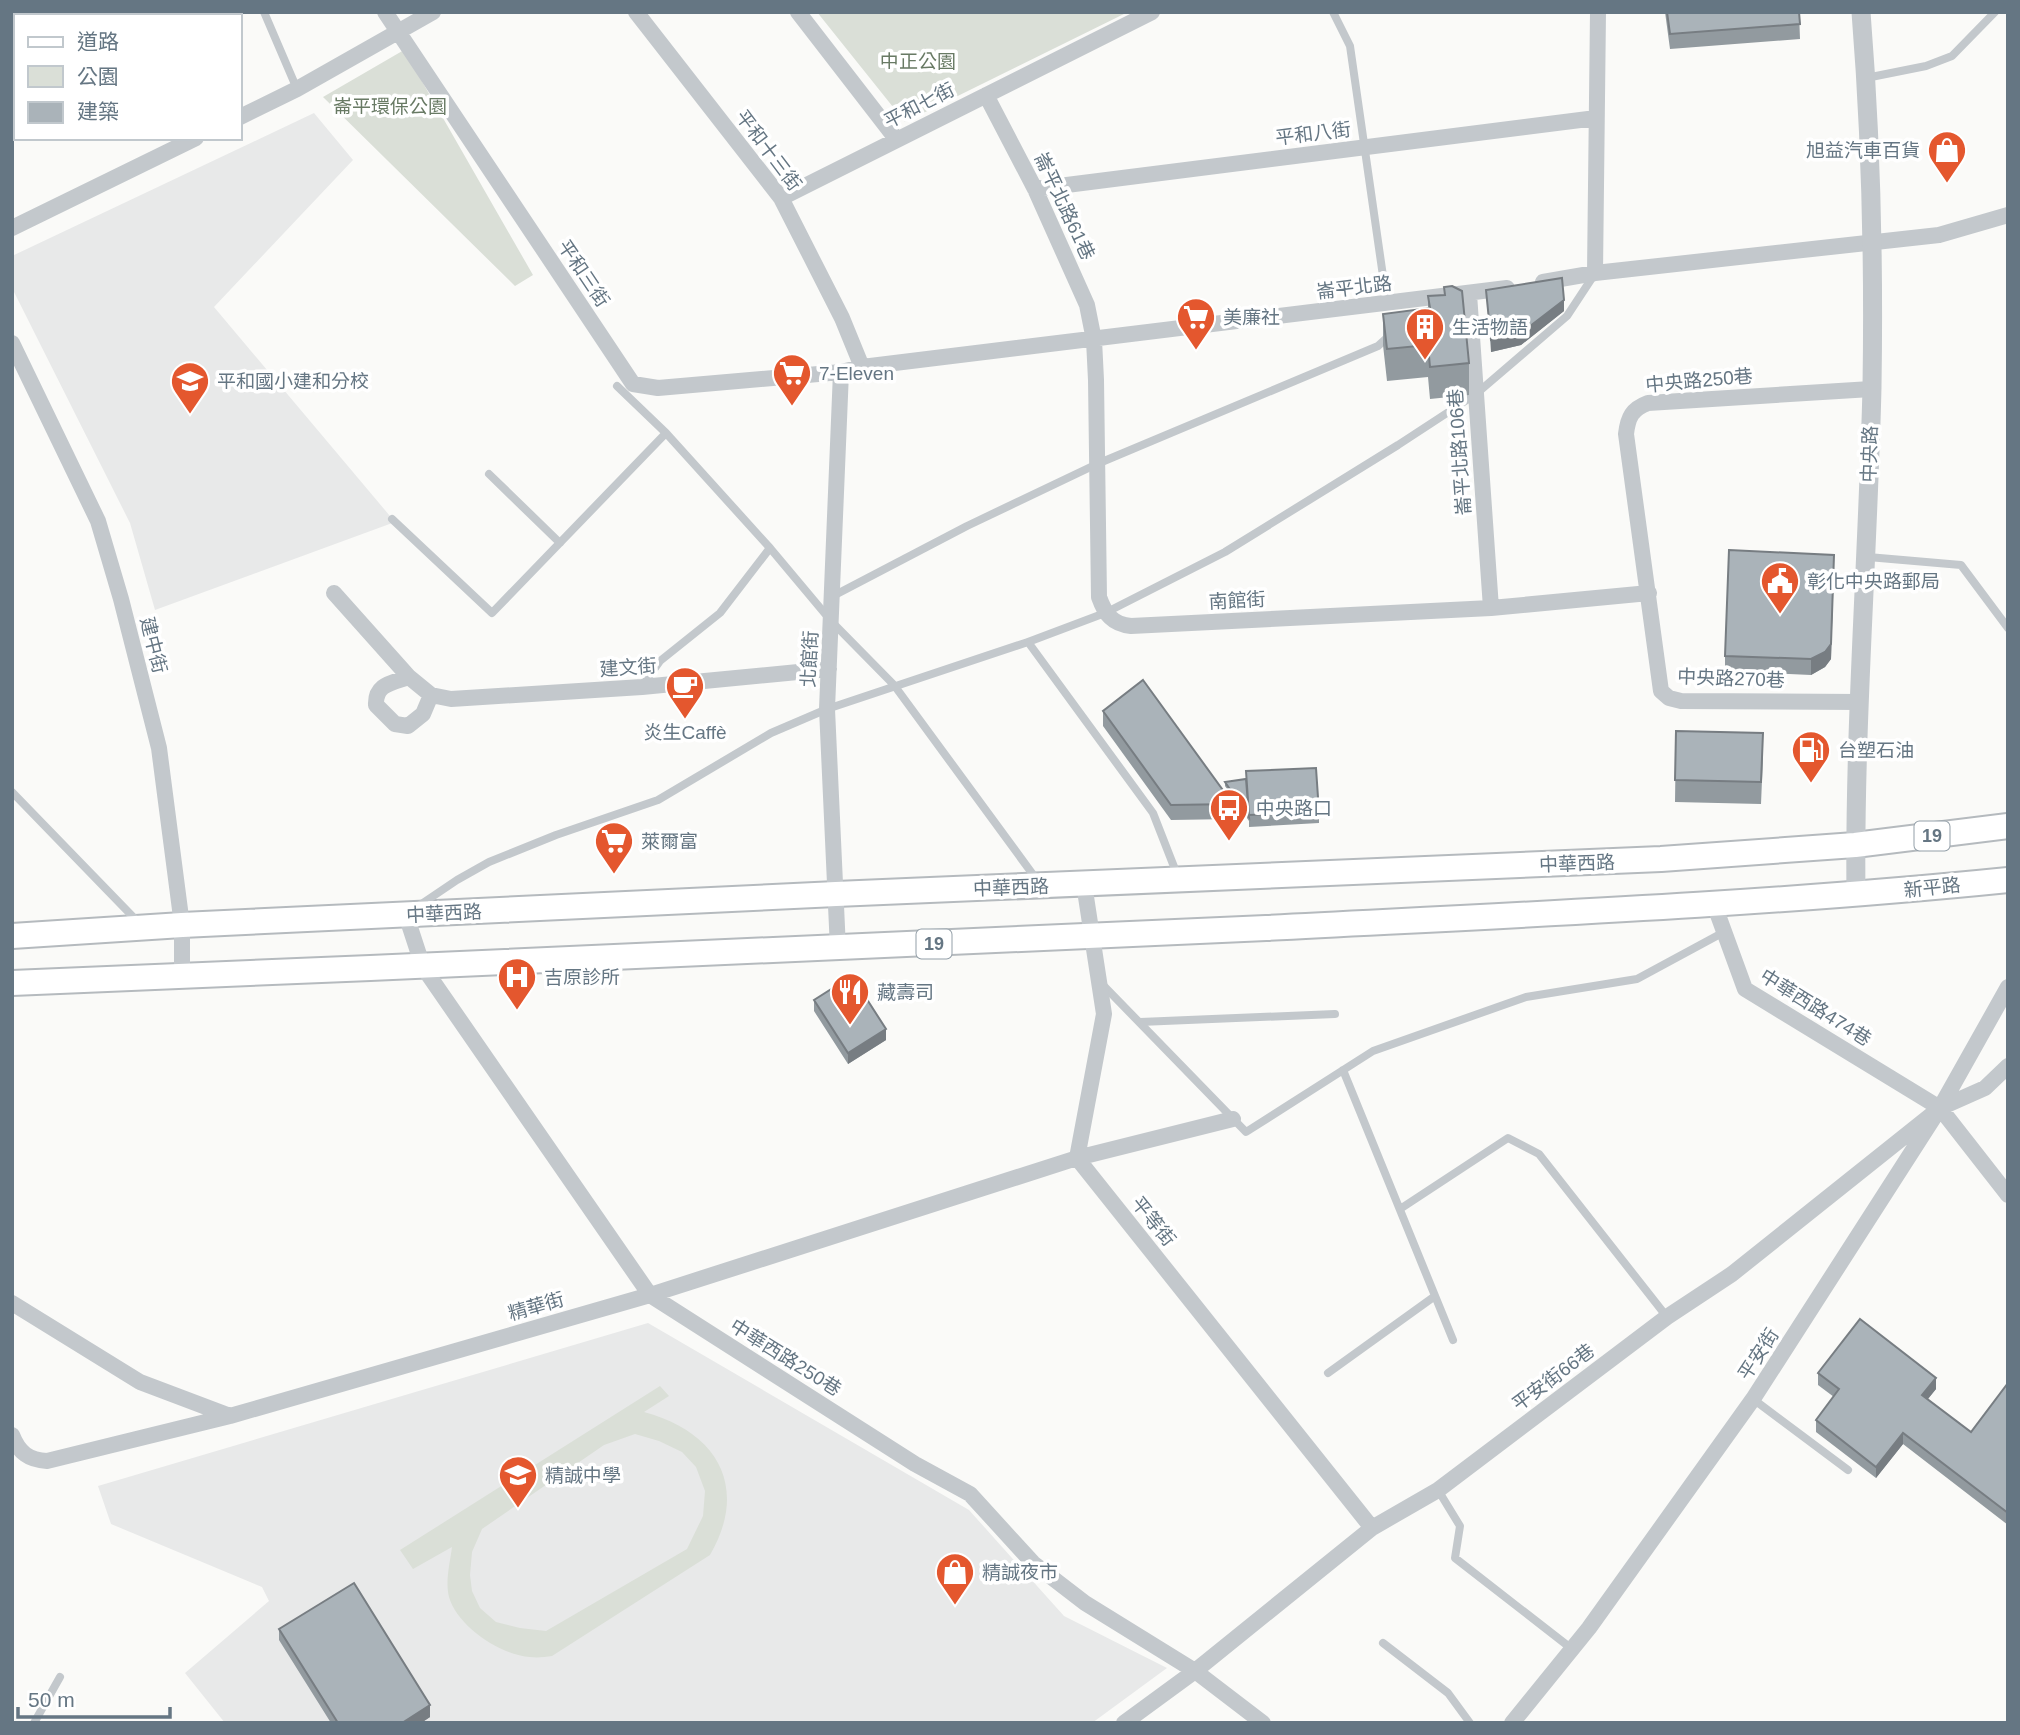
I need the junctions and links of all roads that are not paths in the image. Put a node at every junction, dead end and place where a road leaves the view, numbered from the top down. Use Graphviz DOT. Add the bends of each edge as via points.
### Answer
graph roads {
  1 [pos="264,12"];
  2 [pos="385,12"];
  3 [pos="433,12"];
  4 [pos="636,12"];
  5 [pos="798,12"];
  6 [pos="1152,12"];
  7 [pos="1333,12"];
  8 [pos="1598,12"];
  9 [pos="1861,12"];
  10 [pos="1995,12"];
  11 [pos="399,33"];
  12 [pos="1866,78"];
  13 [pos="297,89"];
  14 [pos="986,95"];
  15 [pos="242,116"];
  16 [pos="1596,118"];
  17 [pos="897,140"];
  18 [pos="170,144"];
  19 [pos="1365,148"];
  20 [pos="1035,189"];
  21 [pos="781,198"];
  22 [pos="2008,215"];
  23 [pos="12,228"];
  24 [pos="1872,241"];
  25 [pos="1595,273"];
  26 [pos="1469,294"];
  27 [pos="1387,304"];
  28 [pos="1395,330"];
  29 [pos="1094,340"];
  30 [pos="12,343"];
  31 [pos="862,367"];
  32 [pos="841,372"];
  33 [pos="1871,389"];
  34 [pos="627,390"];
  35 [pos="1476,394"];
  36 [pos="666,433"];
  37 [pos="1097,464"];
  38 [pos="489,474"];
  39 [pos="393,519"];
  40 [pos="560,543"];
  41 [pos="770,548"];
  42 [pos="1865,557"];
  43 [pos="334,593"];
  44 [pos="1649,593"];
  45 [pos="833,596"];
  46 [pos="1491,608"];
  47 [pos="1105,613"];
  48 [pos="832,622"];
  49 [pos="2008,628"];
  50 [pos="1028,642"];
  51 [pos="829,669"];
  52 [pos="409,677"];
  53 [pos="894,685"];
  54 [pos="642,687"];
  55 [pos="430,695"];
  56 [pos="1858,702"];
  57 [pos="827,709"];
  58 [pos="12,792"];
  59 [pos="2008,826"];
  60 [pos="1855,845"];
  61 [pos="1179,880"];
  62 [pos="2008,880"];
  63 [pos="1084,884"];
  64 [pos="1041,886"];
  65 [pos="836,894"];
  66 [pos="1856,895"];
  67 [pos="1714,904"];
  68 [pos="406,915"];
  69 [pos="182,925"];
  70 [pos="144,927"];
  71 [pos="1724,932"];
  72 [pos="12,936"];
  73 [pos="1092,937"];
  74 [pos="838,949"];
  75 [pos="423,967"];
  76 [pos="182,976"];
  77 [pos="1098,980"];
  78 [pos="12,983"];
  79 [pos="2008,987"];
  80 [pos="2001,1011"];
  81 [pos="1335,1014"];
  82 [pos="1140,1022"];
  83 [pos="2008,1066"];
  84 [pos="1343,1070"];
  85 [pos="1940,1108"];
  86 [pos="1233,1119"];
  87 [pos="1077,1158"];
  88 [pos="2008,1195"];
  89 [pos="1400,1209"];
  90 [pos="650,1296"];
  91 [pos="1435,1296"];
  92 [pos="12,1303"];
  93 [pos="1667,1317"];
  94 [pos="1453,1340"];
  95 [pos="1328,1373"];
  96 [pos="1753,1399"];
  97 [pos="230,1416"];
  98 [pos="12,1435"];
  99 [pos="1848,1471"];
  100 [pos="1438,1490"];
  101 [pos="1372,1528"];
  102 [pos="1383,1643"];
  103 [pos="1572,1649"];
  104 [pos="1195,1671"];
  105 [pos="60,1677"];
  106 [pos="1254,1720"];
  107 [pos="34,1723"];
  108 [pos="1125,1723"];
  109 [pos="1470,1723"];
  110 [pos="1512,1723"];
  1 -- 13 [label="lane"];
  2 -- 11 [label="street, 平和三街"];
  3 -- 11 [label="street"];
  4 -- 21 [label="street, 平和十三街"];
  5 -- 17 [label="street"];
  6 -- 14 [label="street, 平和七街"];
  7 -- 19 [label="lane" via="1350,46"];
  8 -- 16 [label="street"];
  9 -- 12 [label="street, 中央路"];
  10 -- 12 [label="lane" via="1952,56"];
  11 -- 13 [label="street"];
  11 -- 34 [label="street, 平和三街"];
  12 -- 24 [label="street, 中央路"];
  13 -- 15 [label="street"];
  14 -- 17 [label="street, 平和七街"];
  14 -- 20 [label="street, 崙平北路61巷"];
  16 -- 19 [label="street, 平和八街"];
  16 -- 25 [label="street"];
  17 -- 21 [label="street, 平和七街"];
  18 -- 23 [label="street"];
  19 -- 20 [label="street, 平和八街"];
  19 -- 27 [label="lane"];
  20 -- 29 [label="street, 崙平北路61巷" via="1087,305"];
  21 -- 31 [label="street, 平和十三街"];
  22 -- 24 [label="street, 崙平北路" via="1939,235"];
  24 -- 25 [label="street, 崙平北路"];
  24 -- 33 [label="street, 中央路"];
  25 -- 26 [label="street, 崙平北路"];
  25 -- 35 [label="lane" via="1567,316"];
  26 -- 27 [label="street, 崙平北路"];
  26 -- 35 [label="street, 崙平北路106巷"];
  27 -- 29 [label="street, 崙平北路"];
  28 -- 37 [label="lane" via="1378,346"];
  29 -- 31 [label="street, 崙平北路"];
  29 -- 37 [label="street"];
  30 -- 69 [label="street, 建中街" via="102,534 159,748"];
  31 -- 32 [label="street, 崙平北路"];
  32 -- 34 [label="street"];
  32 -- 45 [label="street, 北館街"];
  33 -- 42 [label="street, 中央路"];
  33 -- 44 [label="street, 中央路250巷" via="1636,407 1627,420 1626,434"];
  34 -- 36 [label="lane"];
  35 -- 46 [label="street, 崙平北路106巷"];
  35 -- 47 [label="lane" via="1224,552"];
  36 -- 40 [label="lane"];
  36 -- 41 [label="lane"];
  37 -- 45 [label="lane"];
  37 -- 47 [label="street" via="1099,597"];
  38 -- 40 [label="lane"];
  39 -- 40 [label="lane" via="492,613"];
  41 -- 48 [label="lane"];
  41 -- 54 [label="lane" via="720,613 660,661"];
  42 -- 49 [label="lane" via="1961,565"];
  42 -- 56 [label="street, 中央路"];
  43 -- 52 [label="street"];
  44 -- 46 [label="street, 南館街"];
  44 -- 56 [label="street, 中央路270巷" via="1658,680 1669,698"];
  45 -- 48 [label="street, 北館街"];
  46 -- 47 [label="street, 南館街" via="1131,626 1119,624"];
  47 -- 50 [label="lane"];
  48 -- 51 [label="street, 北館街"];
  48 -- 53 [label="lane"];
  50 -- 53 [label="lane"];
  50 -- 61 [label="lane" via="1153,813"];
  51 -- 54 [label="street, 建文街"];
  51 -- 57 [label="street, 北館街"];
  52 -- 55 [label="street"];
  52 -- 55 [label="street" via="381,687 375,695 376,705 395,724 408,726 423,714"];
  53 -- 57 [label="lane"];
  53 -- 64 [label="lane"];
  54 -- 55 [label="street, 建文街" via="451,699"];
  56 -- 60 [label="street, 中央路"];
  57 -- 65 [label="street, 北館街"];
  57 -- 68 [label="lane" via="771,733 659,800 489,863"];
  58 -- 70 [label="lane"];
  59 -- 60 [label="main road, 中華西路 / 19"];
  60 -- 61 [label="main road, 中華西路 / 19" via="1661,859"];
  60 -- 66 [label="street, 中央路"];
  61 -- 63 [label="main road, 中華西路 / 19"];
  62 -- 66 [label="main road, 新平路 / 19"];
  63 -- 64 [label="main road, 中華西路 / 19"];
  63 -- 73 [label="street"];
  64 -- 65 [label="main road, 中華西路 / 19"];
  65 -- 68 [label="main road, 中華西路 / 19"];
  65 -- 74 [label="street, 北館街"];
  66 -- 67 [label="main road, 19"];
  67 -- 71 [label="street, 中華西路474巷"];
  67 -- 73 [label="main road, 19"];
  68 -- 69 [label="main road, 中華西路 / 19"];
  68 -- 75 [label="street, 中華西路250巷"];
  69 -- 70 [label="main road, 中華西路 / 19"];
  69 -- 76 [label="street, 建中街"];
  70 -- 72 [label="main road, 中華西路 / 19"];
  71 -- 84 [label="lane" via="1637,979 1526,997 1373,1051"];
  71 -- 85 [label="street, 中華西路474巷" via="1745,989"];
  73 -- 74 [label="main road, 19"];
  73 -- 77 [label="street"];
  74 -- 75 [label="main road, 19"];
  75 -- 76 [label="main road, 19"];
  75 -- 90 [label="street, 中華西路250巷"];
  76 -- 78 [label="main road, 19"];
  77 -- 82 [label="lane"];
  77 -- 87 [label="street" via="1104,1014"];
  79 -- 80 [label="street, 平安街"];
  80 -- 85 [label="street, 平安街"];
  81 -- 82 [label="lane"];
  82 -- 86 [label="lane"];
  83 -- 85 [label="street, 平安街66巷" via="1985,1088"];
  84 -- 86 [label="lane" via="1246,1132"];
  84 -- 89 [label="lane"];
  85 -- 88 [label="street"];
  85 -- 93 [label="street, 平安街66巷" via="1732,1274"];
  85 -- 96 [label="street, 平安街"];
  86 -- 87 [label="street, 精華街"];
  87 -- 90 [label="street, 精華街"];
  87 -- 101 [label="street, 平等街"];
  89 -- 91 [label="lane"];
  89 -- 93 [label="lane" via="1508,1138 1539,1154"];
  90 -- 97 [label="street, 精華街"];
  90 -- 104 [label="street, 中華西路250巷" via="970,1494 1033,1563 1084,1603"];
  91 -- 94 [label="lane"];
  91 -- 95 [label="lane"];
  92 -- 97 [label="street" via="140,1382"];
  93 -- 100 [label="street, 平安街66巷"];
  96 -- 99 [label="lane"];
  96 -- 103 [label="street, 平安街"];
  97 -- 98 [label="street, 精華街" via="47,1461 23,1453"];
  100 -- 101 [label="street, 平安街66巷"];
  100 -- 103 [label="lane" via="1460,1526 1455,1558"];
  101 -- 104 [label="street, 平安街66巷"];
  102 -- 109 [label="lane" via="1448,1693"];
  103 -- 110 [label="street, 平安街"];
  104 -- 106 [label="street, 中華西路250巷"];
  104 -- 108 [label="street, 平安街66巷"];
  105 -- 107 [label="lane"];
}
